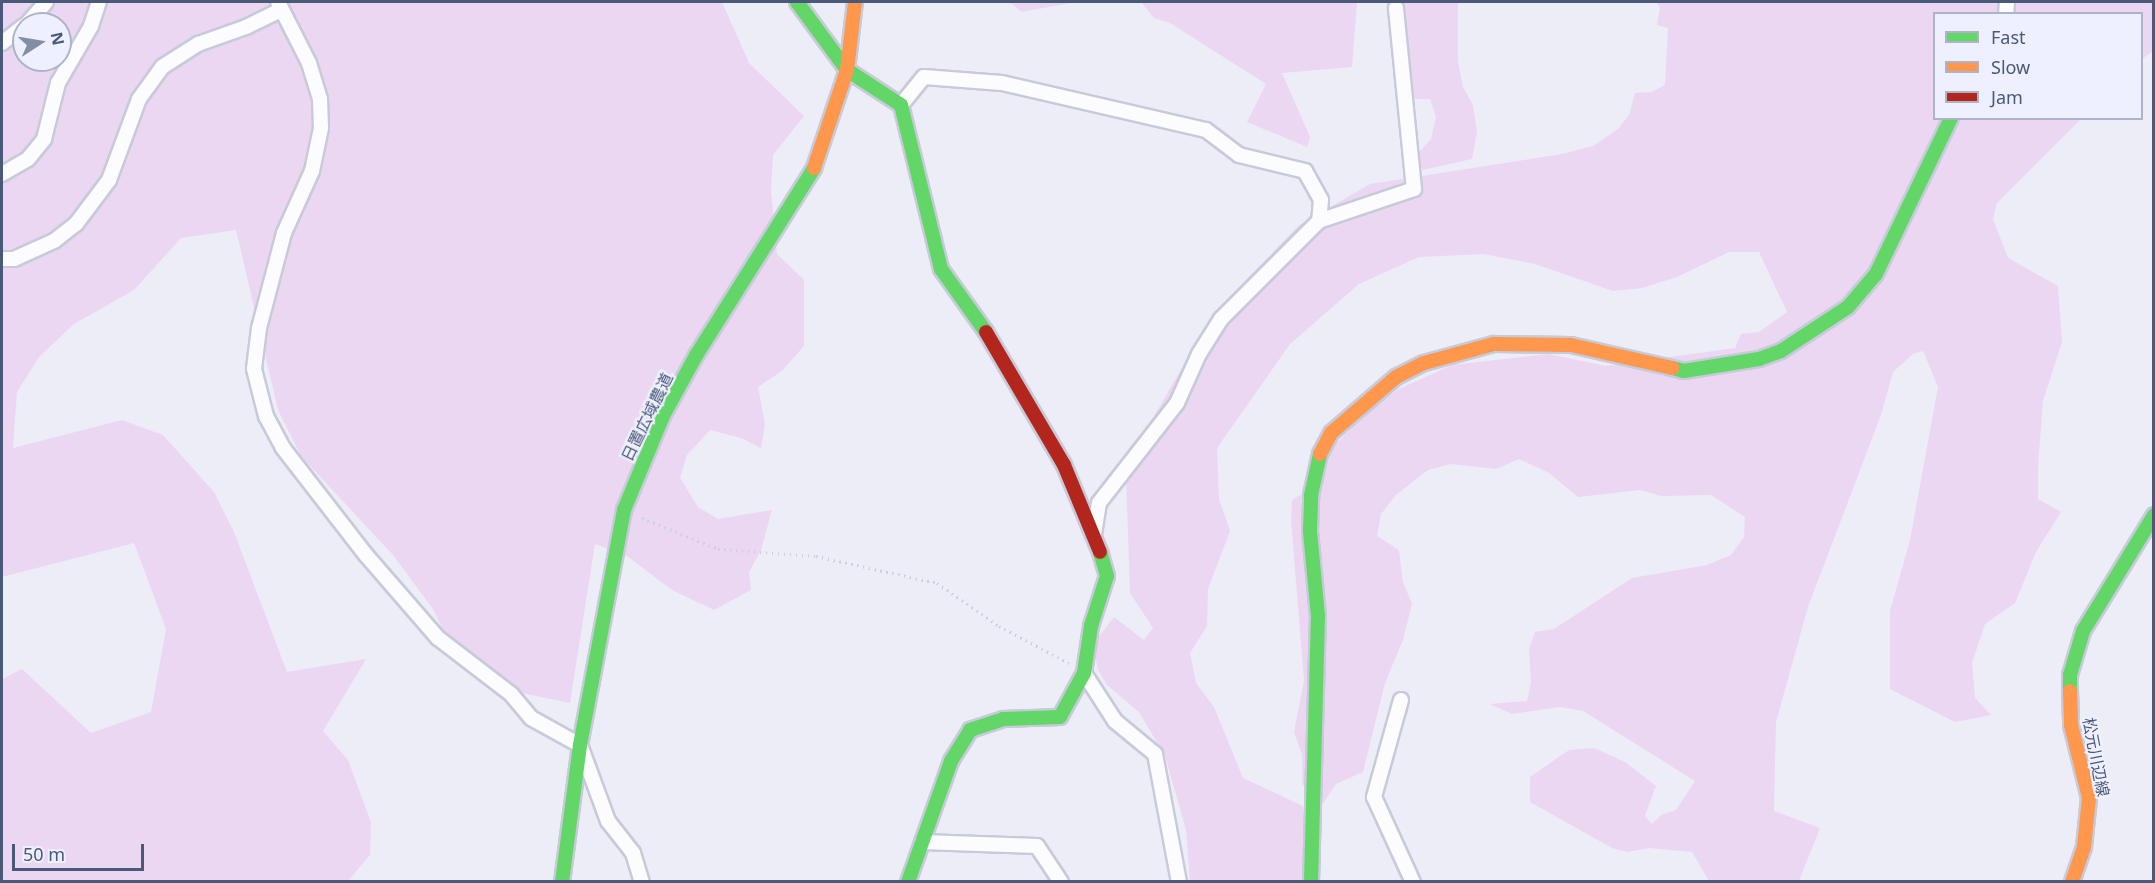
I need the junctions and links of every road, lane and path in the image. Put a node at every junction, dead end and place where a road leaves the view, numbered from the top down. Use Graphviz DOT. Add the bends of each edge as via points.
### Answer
graph roads {
  1 [pos="99,2"];
  2 [pos="797,2"];
  3 [pos="855,2"];
  4 [pos="279,5"];
  5 [pos="1396,8"];
  6 [pos="847,70"];
  7 [pos="901,105"];
  8 [pos="1950,120"];
  9 [pos="2,174"];
  10 [pos="1319,221"];
  11 [pos="2,259"];
  12 [pos="624,510"];
  13 [pos="2154,515"];
  14 [pos="1094,533"];
  15 [pos="1084,672"];
  16 [pos="1401,700"];
  17 [pos="580,745"];
  18 [pos="922,842"];
  19 [pos="562,882"];
  20 [pos="642,882"];
  21 [pos="908,882"];
  22 [pos="1061,882"];
  23 [pos="1179,882"];
  24 [pos="1311,882"];
  25 [pos="1413,882"];
  26 [pos="2072,882"];
  1 -- 9 [label="street" via="91,26 58,83 44,139 28,159"];
  2 -- 6 [label="street"];
  3 -- 6 [label="street, 日置広域農道"];
  4 -- 11 [label="street" via="246,27 198,44 162,67 139,99 109,180 76,224 54,241 14,259"];
  4 -- 17 [label="street" via="309,63 320,99 321,128 312,171 284,233 259,328 254,369 266,416 283,448 366,555 438,638 511,694 531,718"];
  5 -- 10 [label="street" via="1414,189"];
  6 -- 7 [label="street"];
  6 -- 12 [label="street, 日置広域農道" via="814,169 698,354 663,417"];
  7 -- 10 [label="street" via="924,76 1002,83 1206,130 1239,154 1305,171 1321,200"];
  7 -- 14 [label="street" via="941,269 971,307 1034,408"];
  8 -- 24 [label="street" via="1876,274 1848,306 1781,351 1759,359 1684,371 1572,345 1494,344 1452,353 1396,377 1331,433 1322,447 1311,495 1310,531 1318,616"];
  10 -- 14 [label="street" via="1221,319 1199,354 1177,403 1099,503"];
  12 -- 15 [label="path" via="718,549 816,556 937,583 999,626"];
  12 -- 17 [label="street, 日置広域農道"];
  13 -- 26 [label="street, 松元川辺線" via="2083,631 2070,675 2071,725 2089,798 2084,847"];
  14 -- 15 [label="street" via="1107,576"];
  15 -- 18 [label="street" via="1060,717 1003,718 970,730 951,761"];
  15 -- 23 [label="street" via="1115,721 1155,754"];
  16 -- 25 [label="street" via="1374,797"];
  17 -- 19 [label="street, 日置広域農道"];
  17 -- 20 [label="street" via="608,821 633,853"];
  18 -- 21 [label="street"];
  18 -- 22 [label="street" via="1037,846"];
}
